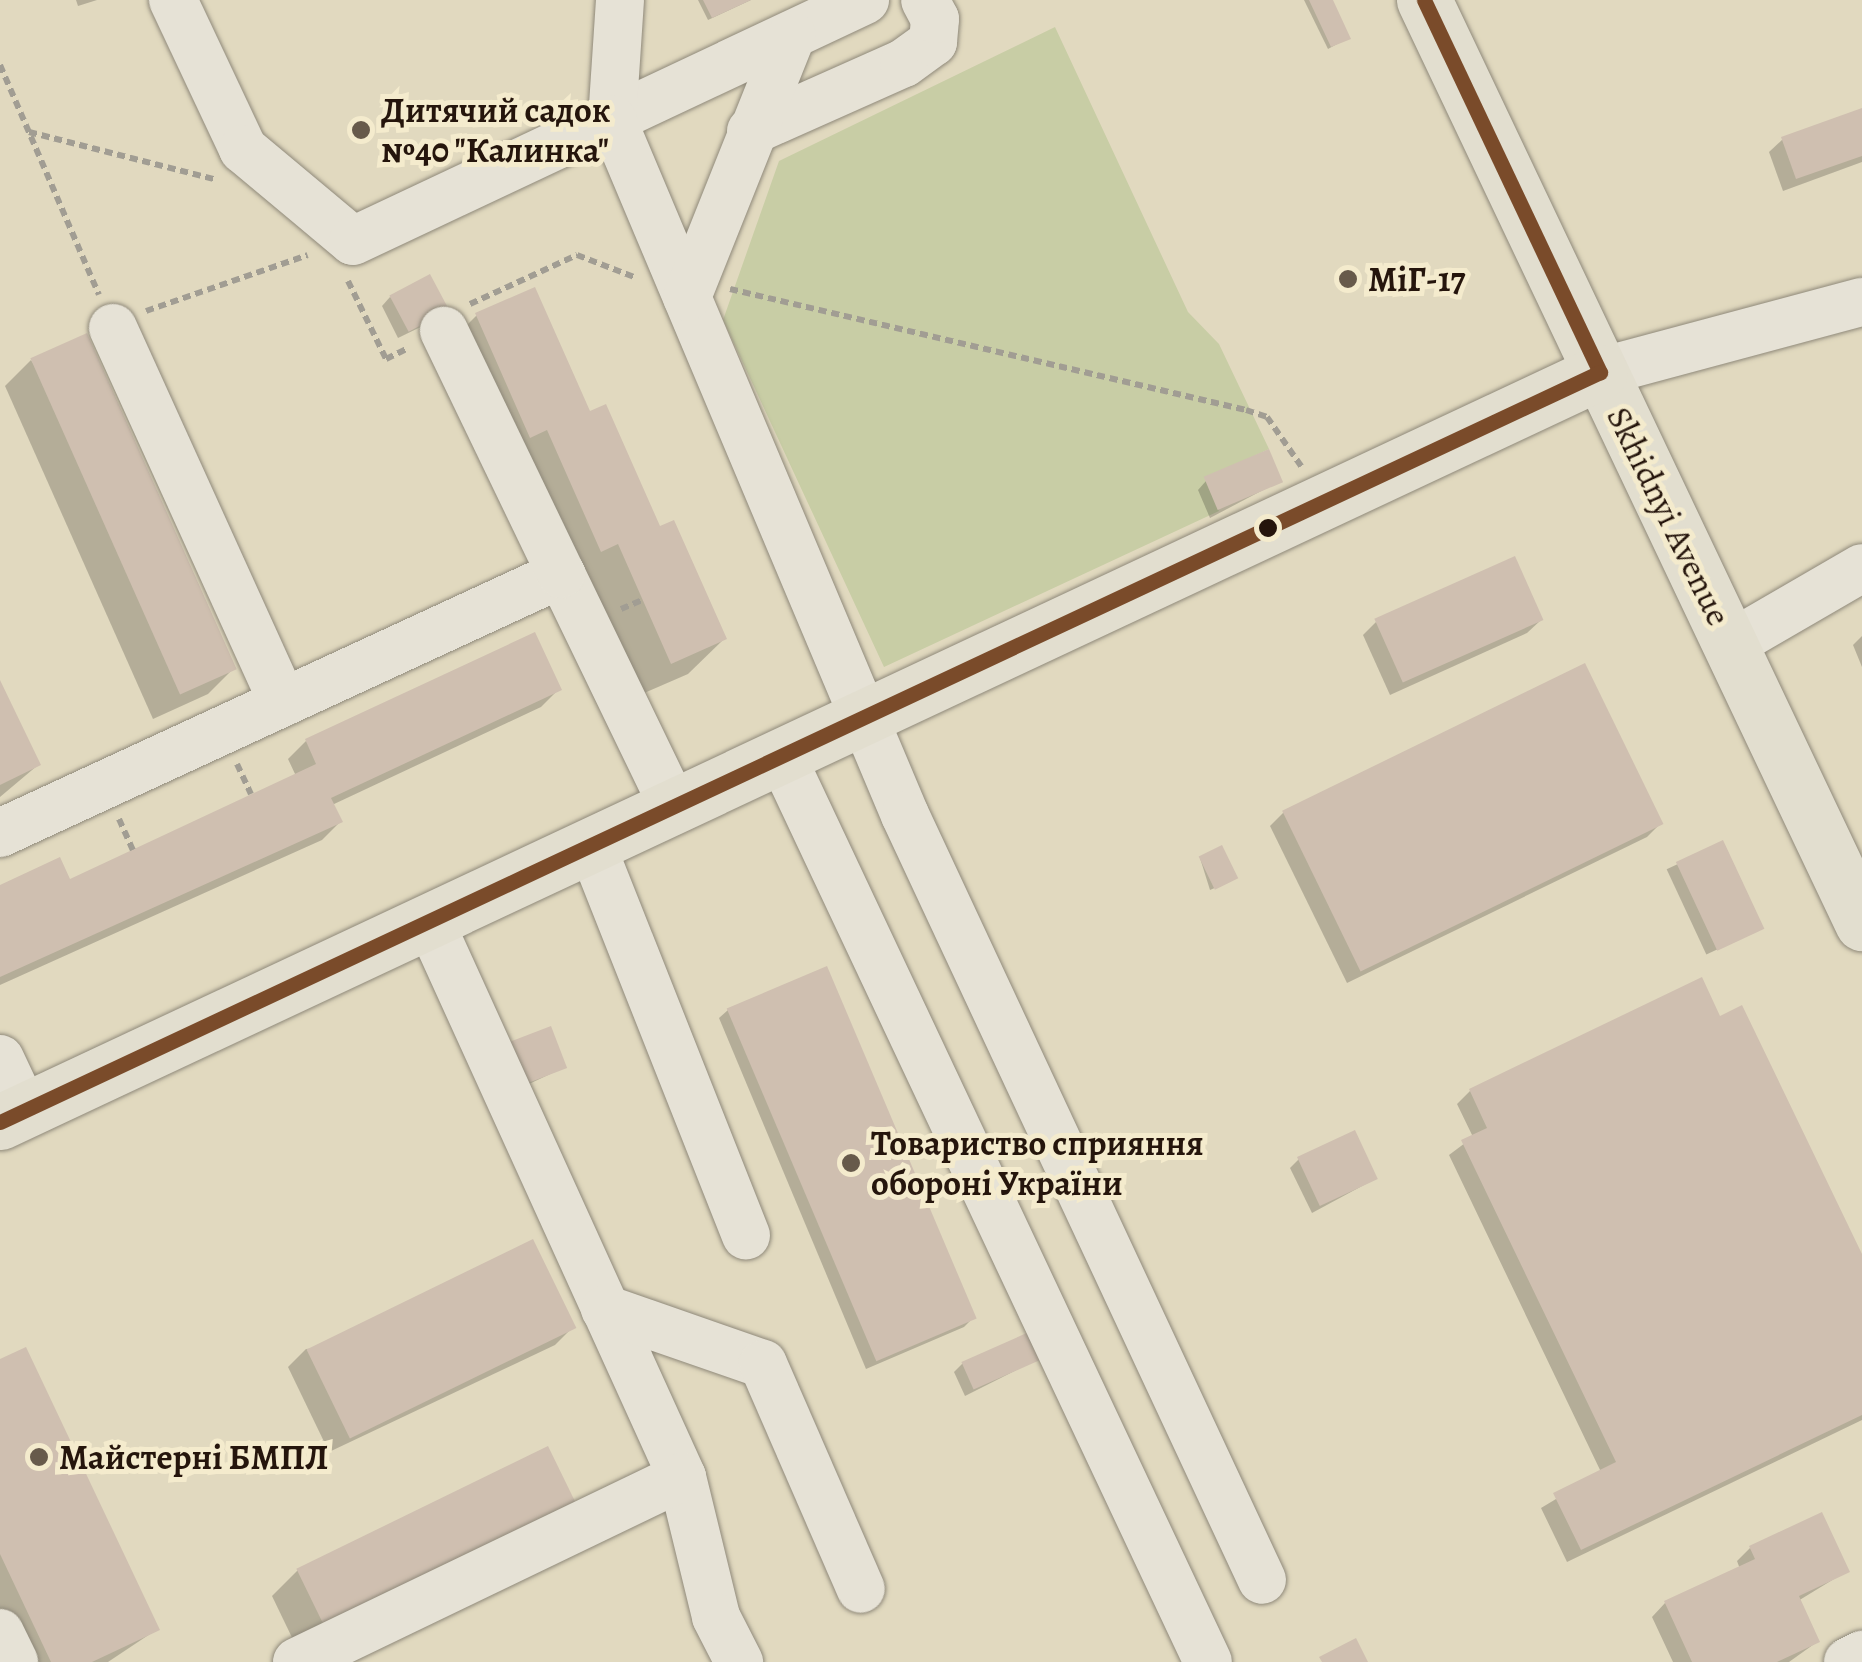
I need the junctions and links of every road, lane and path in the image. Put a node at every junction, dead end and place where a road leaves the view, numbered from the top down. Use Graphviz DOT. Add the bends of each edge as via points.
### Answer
graph roads {
  1 [pos="174,0"];
  2 [pos="620,0"];
  3 [pos="865,0"];
  4 [pos="924,0"];
  5 [pos="1424,0"];
  6 [pos="792,34"];
  7 [pos="0,65"];
  8 [pos="612,119"];
  9 [pos="751,131"];
  10 [pos="29,132"];
  11 [pos="233,184"];
  12 [pos="353,241"];
  13 [pos="687,297"];
  14 [pos="1862,302"];
  15 [pos="113,328"];
  16 [pos="444,331"];
  17 [pos="1600,372"];
  18 [pos="1284,436"];
  19 [pos="1862,568"];
  20 [pos="561,574"];
  21 [pos="1730,644"];
  22 [pos="283,702"];
  23 [pos="867,716"];
  24 [pos="782,755"];
  25 [pos="673,806"];
  26 [pos="0,832"];
  27 [pos="591,844"];
  28 [pos="429,920"];
  29 [pos="1862,923"];
  30 [pos="0,1060"];
  31 [pos="12,1116"];
  32 [pos="746,1235"];
  33 [pos="605,1308"];
  34 [pos="682,1477"];
  35 [pos="1262,1580"];
  36 [pos="861,1589"];
  37 [pos="0,1633"];
  38 [pos="1862,1655"];
  39 [pos="14,1662"];
  40 [pos="297,1662"];
  41 [pos="739,1662"];
  42 [pos="1208,1662"];
  43 [pos="1848,1662"];
  1 -- 12 [label="street" via="243,149"];
  2 -- 8 [label="street"];
  3 -- 6 [label="street"];
  4 -- 9 [label="street" via="935,19 934,42 904,63"];
  5 -- 17 [label="main road, Skhidnyi Avenue"];
  6 -- 8 [label="street"];
  6 -- 9 [label="street"];
  7 -- 10 [label="path"];
  8 -- 12 [label="street"];
  8 -- 13 [label="street"];
  9 -- 13 [label="street"];
  10 -- 11 [label="path"];
  10 -- 15 [label="path"];
  12 -- 15 [label="path" via="179,295"];
  12 -- 16 [label="path" via="346,278 386,359"];
  13 -- 16 [label="path" via="577,255 462,308"];
  13 -- 18 [label="path" via="725,288 1246,410 1267,417"];
  13 -- 23 [label="street"];
  14 -- 17 [label="street"];
  15 -- 22 [label="street"];
  16 -- 20 [label="street"];
  17 -- 21 [label="main road, Skhidnyi Avenue"];
  17 -- 23 [label="main road"];
  19 -- 21 [label="street"];
  20 -- 22 [label="street"];
  20 -- 25 [label="street"];
  21 -- 29 [label="main road, Skhidnyi Avenue"];
  22 -- 26 [label="street"];
  23 -- 24 [label="main road"];
  23 -- 35 [label="street" via="905,815"];
  24 -- 25 [label="main road"];
  24 -- 42 [label="street"];
  25 -- 27 [label="main road"];
  27 -- 28 [label="main road"];
  27 -- 32 [label="street"];
  28 -- 31 [label="main road"];
  28 -- 33 [label="street"];
  30 -- 31 [label="street"];
  33 -- 34 [label="street"];
  33 -- 36 [label="street" via="763,1364"];
  34 -- 40 [label="street"];
  34 -- 41 [label="street" via="716,1617"];
  37 -- 39 [label="street"];
  38 -- 43 [label="street"];
}
